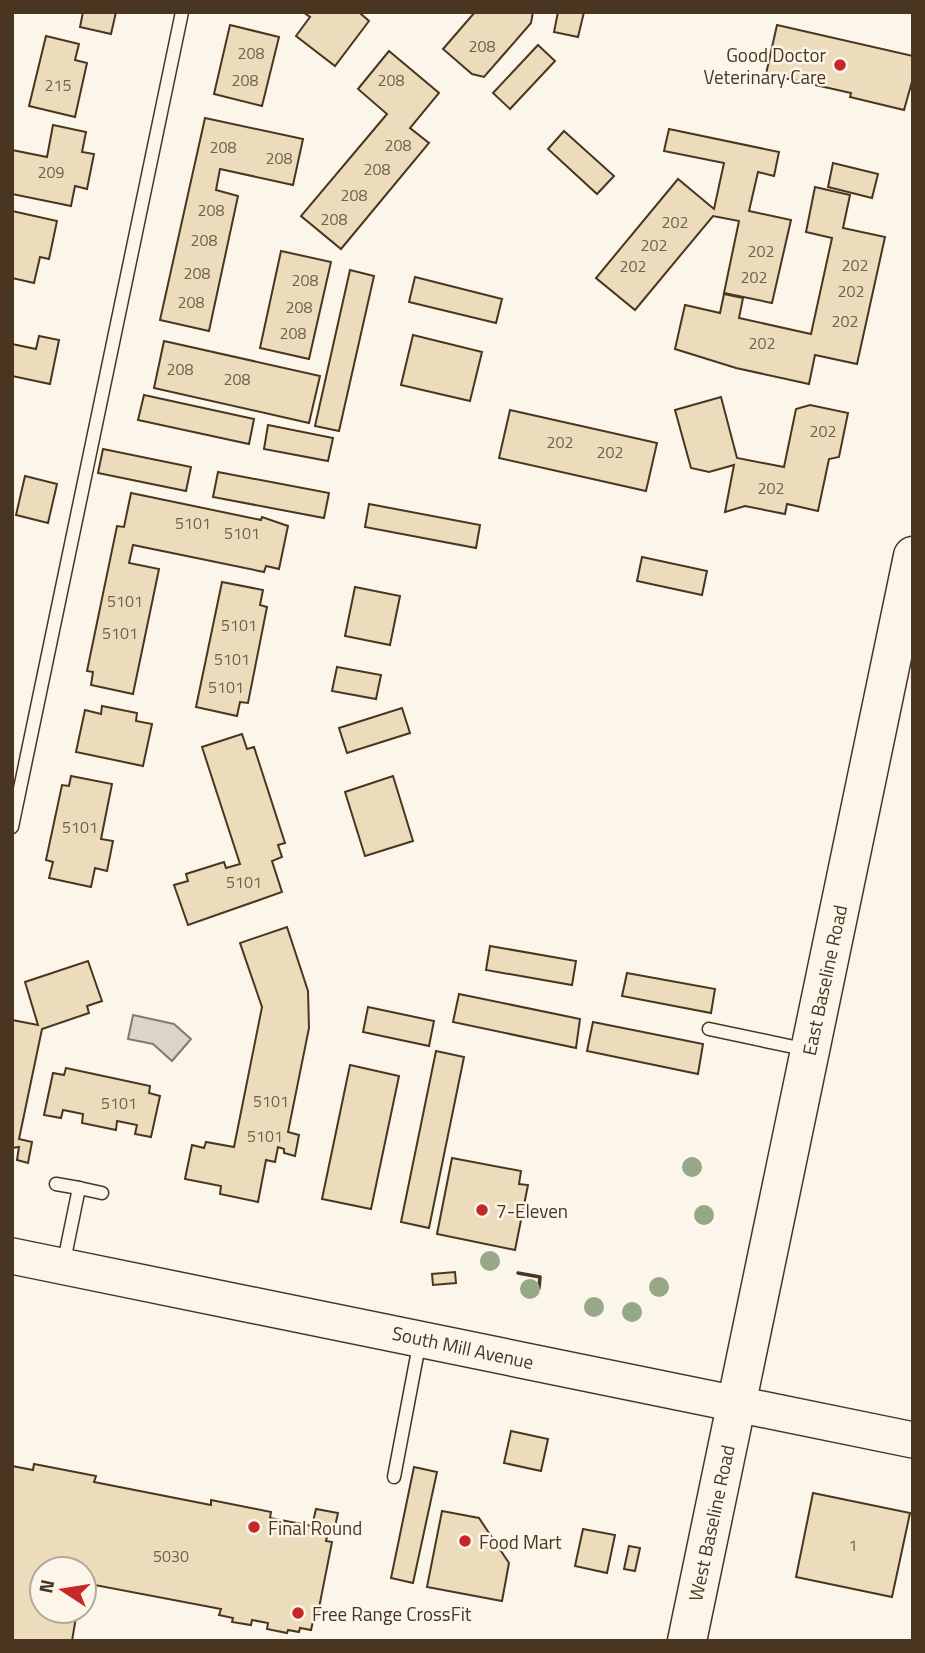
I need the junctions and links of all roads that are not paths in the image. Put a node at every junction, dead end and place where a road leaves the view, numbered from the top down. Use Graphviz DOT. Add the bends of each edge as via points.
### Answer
graph roads {
  1 [pos="182,12"];
  2 [pos="913,556"];
  3 [pos="12,827"];
  4 [pos="709,1029"];
  5 [pos="810,1050"];
  6 [pos="56,1184"];
  7 [pos="79,1188"];
  8 [pos="102,1193"];
  9 [pos="12,1256"];
  10 [pos="63,1266"];
  11 [pos="421,1339"];
  12 [pos="736,1404"];
  13 [pos="913,1440"];
  14 [pos="394,1478"];
  15 [pos="687,1641"];
  1 -- 3 [label="lane"];
  2 -- 5 [label="main road, East Baseline Road"];
  4 -- 5 [label="lane"];
  5 -- 12 [label="main road, East Baseline Road"];
  6 -- 7 [label="lane"];
  7 -- 8 [label="lane"];
  7 -- 10 [label="lane"];
  9 -- 10 [label="main road, South Mill Avenue"];
  10 -- 11 [label="main road, South Mill Avenue"];
  11 -- 12 [label="main road, South Mill Avenue"];
  11 -- 14 [label="lane"];
  12 -- 13 [label="main road, South Mill Avenue"];
  12 -- 15 [label="main road, West Baseline Road"];
}
